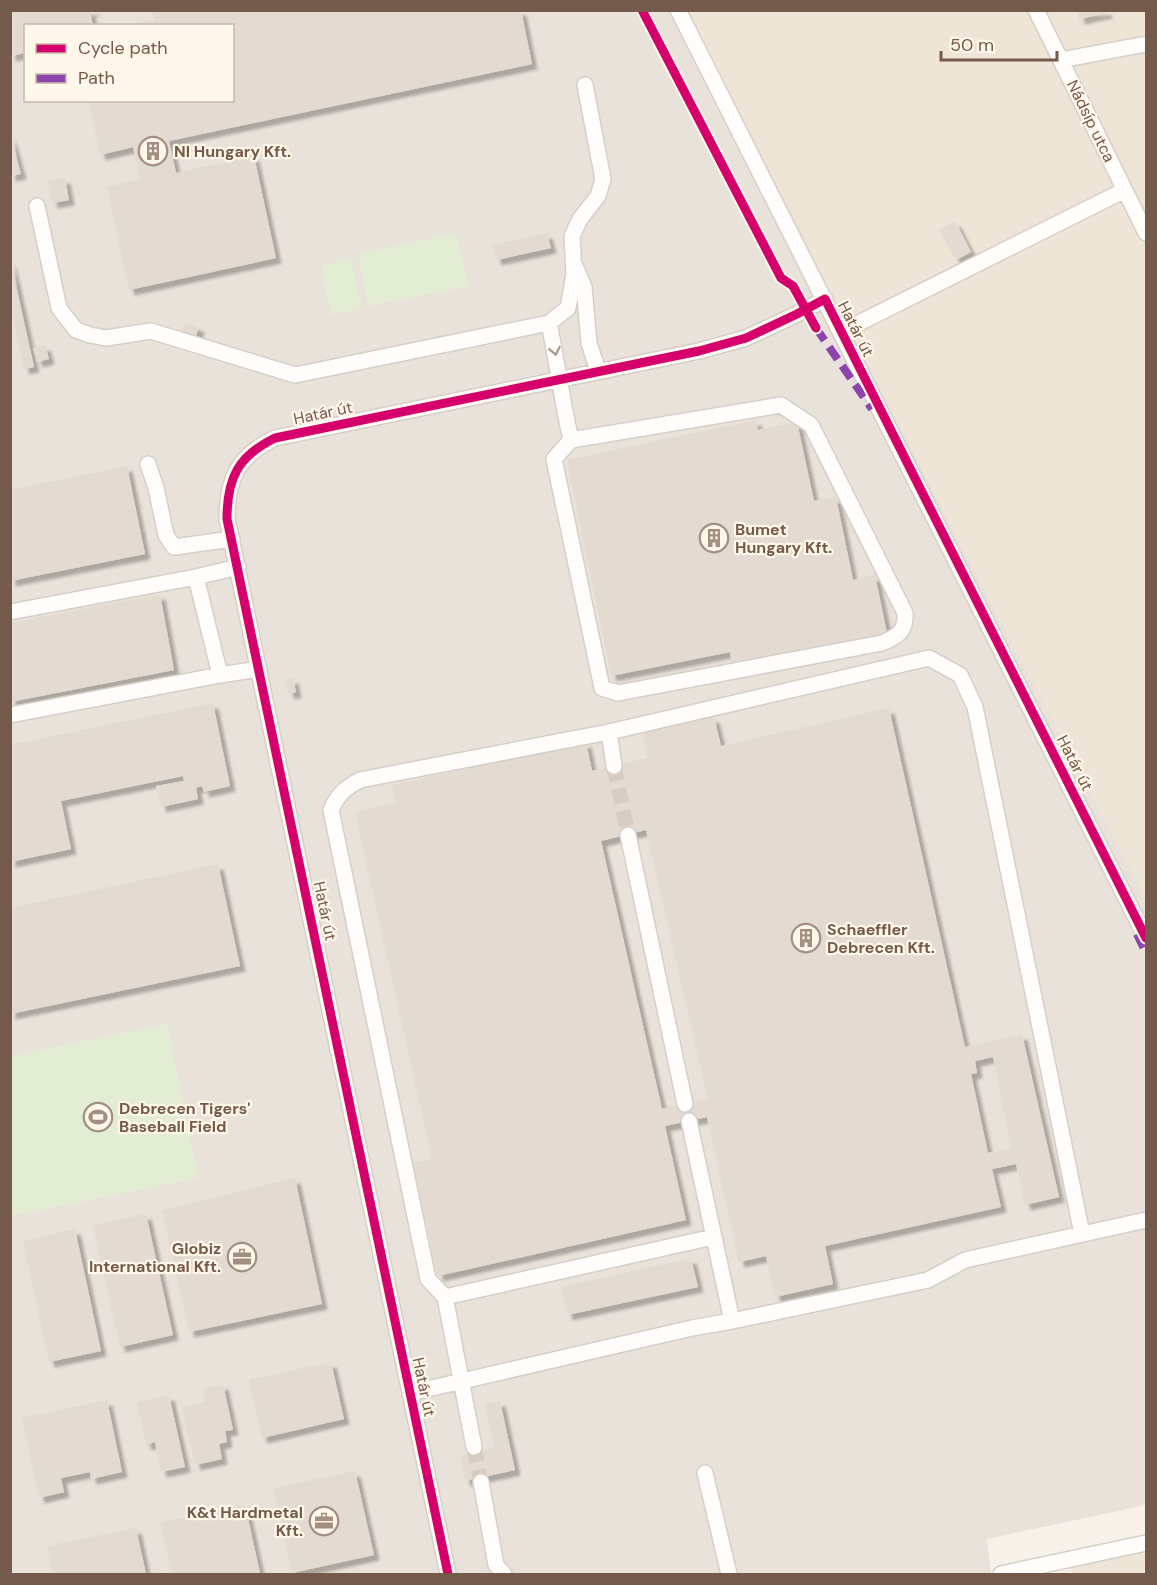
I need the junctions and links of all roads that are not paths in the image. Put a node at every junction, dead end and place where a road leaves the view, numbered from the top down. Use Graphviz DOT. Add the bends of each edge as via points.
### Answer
graph roads {
  1 [pos="678,10"];
  2 [pos="1036,10"];
  3 [pos="1146,44"];
  4 [pos="1061,60"];
  5 [pos="585,85"];
  6 [pos="1125,190"];
  7 [pos="37,206"];
  8 [pos="1146,232"];
  9 [pos="574,264"];
  10 [pos="825,299"];
  11 [pos="556,319"];
  12 [pos="588,332"];
  13 [pos="841,332"];
  14 [pos="598,371"];
  15 [pos="559,379"];
  16 [pos="571,440"];
  17 [pos="148,464"];
  18 [pos="232,539"];
  19 [pos="238,567"];
  20 [pos="196,577"];
  21 [pos="10,612"];
  22 [pos="259,669"];
  23 [pos="220,675"];
  24 [pos="10,715"];
  25 [pos="609,732"];
  26 [pos="614,766"];
  27 [pos="628,835"];
  28 [pos="1146,938"];
  29 [pos="685,1104"];
  30 [pos="688,1121"];
  31 [pos="1146,1220"];
  32 [pos="1082,1234"];
  33 [pos="713,1237"];
  34 [pos="445,1297"];
  35 [pos="732,1322"];
  36 [pos="462,1382"];
  37 [pos="410,1393"];
  38 [pos="474,1447"];
  39 [pos="705,1473"];
  40 [pos="481,1482"];
  41 [pos="1146,1543"];
  42 [pos="448,1575"];
  43 [pos="504,1575"];
  44 [pos="729,1575"];
  45 [pos="1001,1575"];
  1 -- 10 [label="street, Határ út"];
  2 -- 4 [label="street, Nádsíp utca"];
  3 -- 4 [label="street"];
  4 -- 6 [label="street, Nádsíp utca"];
  5 -- 9 [label="street" via="603,179 598,196 572,236"];
  6 -- 8 [label="street, Nádsíp utca"];
  6 -- 13 [label="street, Határ út"];
  7 -- 11 [label="street" via="58,308 76,330 90,335 106,338 151,331 296,375"];
  9 -- 11 [label="street" via="568,308"];
  9 -- 12 [label="street" via="584,287"];
  10 -- 13 [label="street, Határ út"];
  10 -- 14 [label="street, Határ út" via="746,338"];
  11 -- 12 [label="street"];
  11 -- 15 [label="street, one-way"];
  12 -- 14 [label="street"];
  13 -- 28 [label="street, Határ út"];
  14 -- 15 [label="street, Határ út"];
  15 -- 16 [label="street"];
  15 -- 18 [label="street, Határ út" via="275,438 259,446 231,480 227,509"];
  16 -- 16 [label="street" via="554,459 602,688 618,693 870,645 896,638 902,631 905,613 811,425 781,405"];
  17 -- 18 [label="street" via="166,536 174,547"];
  18 -- 19 [label="street, Határ út"];
  19 -- 20 [label="street"];
  19 -- 22 [label="street, Határ út"];
  20 -- 21 [label="street"];
  20 -- 23 [label="street"];
  22 -- 23 [label="street"];
  22 -- 37 [label="street, Határ út"];
  23 -- 24 [label="street"];
  25 -- 26 [label="street"];
  25 -- 32 [label="street" via="929,658 960,675 975,707"];
  25 -- 34 [label="street" via="360,780 336,798 331,810 428,1279"];
  27 -- 29 [label="street"];
  30 -- 33 [label="street"];
  31 -- 32 [label="street"];
  32 -- 35 [label="street" via="965,1260 928,1280"];
  33 -- 34 [label="street"];
  33 -- 35 [label="street"];
  34 -- 36 [label="street"];
  35 -- 36 [label="street"];
  36 -- 37 [label="street"];
  36 -- 38 [label="street"];
  37 -- 42 [label="street, Határ út"];
  39 -- 44 [label="street"];
  40 -- 43 [label="street" via="496,1565"];
  41 -- 45 [label="street"];
}
